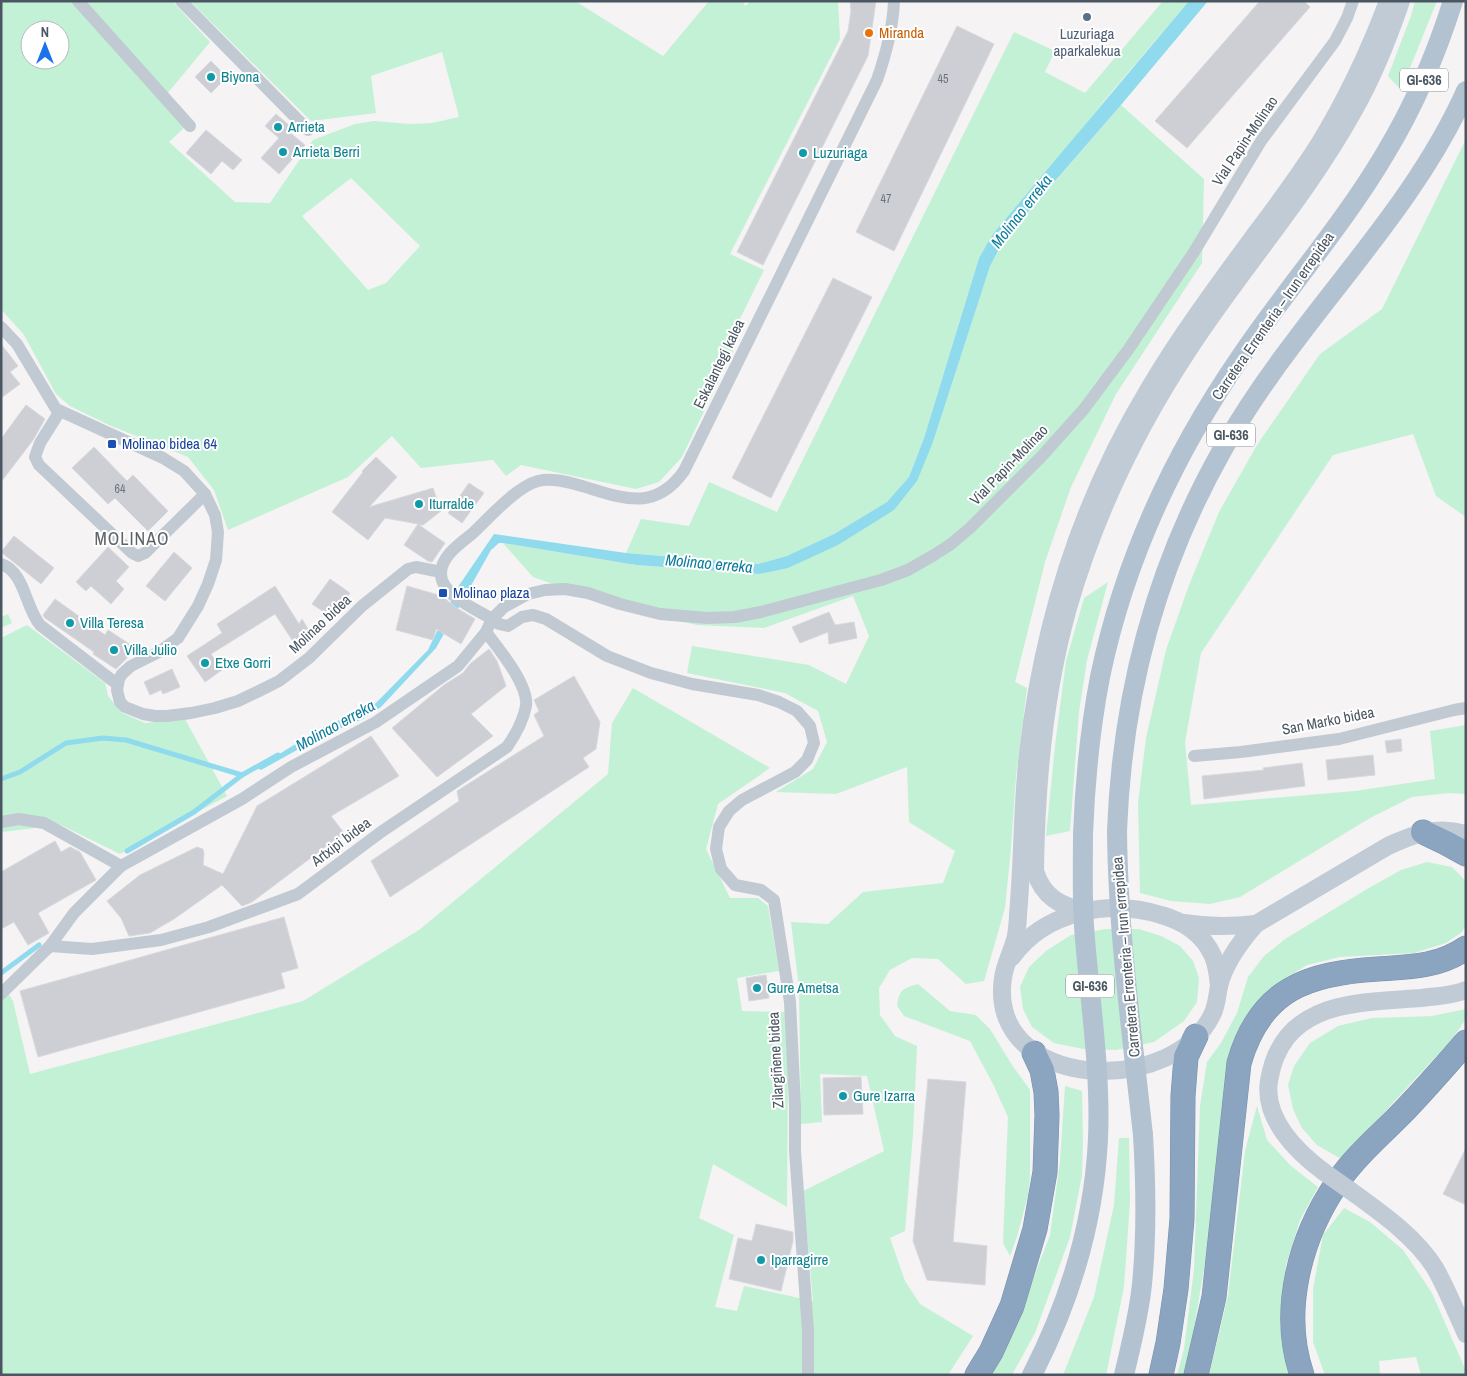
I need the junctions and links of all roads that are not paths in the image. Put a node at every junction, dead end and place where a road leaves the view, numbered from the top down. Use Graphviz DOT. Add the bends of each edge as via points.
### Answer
graph roads {
  1 [pos="78,1"];
  2 [pos="181,1"];
  3 [pos="894,1"];
  4 [pos="1353,1"];
  5 [pos="1388,1"];
  6 [pos="1401,1"];
  7 [pos="1453,1"];
  8 [pos="1466,91"];
  9 [pos="190,126"];
  10 [pos="308,130"];
  11 [pos="1,327"];
  12 [pos="60,411"];
  13 [pos="205,494"];
  14 [pos="1,564"];
  15 [pos="441,572"];
  16 [pos="492,619"];
  17 [pos="486,632"];
  18 [pos="117,684"];
  19 [pos="1466,708"];
  20 [pos="1194,756"];
  21 [pos="1,822"];
  22 [pos="1423,832"];
  23 [pos="1466,834"];
  24 [pos="1466,854"];
  25 [pos="1028,861"];
  26 [pos="121,866"];
  27 [pos="1085,911"];
  28 [pos="1181,923"];
  29 [pos="1256,924"];
  30 [pos="50,946"];
  31 [pos="1466,948"];
  32 [pos="1005,971"];
  33 [pos="1219,986"];
  34 [pos="1466,990"];
  35 [pos="1,994"];
  36 [pos="1196,1036"];
  37 [pos="1466,1042"];
  38 [pos="1034,1053"];
  39 [pos="1466,1334"];
  40 [pos="808,1375"];
  41 [pos="977,1375"];
  42 [pos="1032,1375"];
  43 [pos="1124,1375"];
  44 [pos="1161,1375"];
  45 [pos="1196,1375"];
  46 [pos="1302,1375"];
  1 -- 9 [label="street"];
  2 -- 10 [label="street"];
  3 -- 15 [label="street, Eskalantegi kalea" via="890,34 877,80 678,480 662,493 641,499 624,498 556,480 529,484 460,544 444,563"];
  4 -- 16 [label="street, Vial Papin-Molinao" via="1335,41 1261,141 1194,252 1128,350 1084,409 1041,457 952,544 908,570 881,580 735,617 660,614 565,589 528,594 504,607"];
  5 -- 25 [label="street" via="1366,57 1316,149 1150,386 1097,490 1077,540 1042,661 1028,757"];
  6 -- 25 [label="street" via="1378,63 1353,112 1325,158 1191,346 1131,448 1109,494 1088,545 1055,662"];
  7 -- 42 [label="main road, Carretera Errenteria – Irun errepidea / GI-636, bridge" via="1420,89 1386,154 1223,383 1156,506 1126,582 1111,631 1092,723 1083,834 1084,925 1098,1076 1098,1139 1093,1187 1088,1221 1070,1287"];
  8 -- 43 [label="main road, Carretera Errenteria – Irun errepidea / GI-636, bridge" via="1430,159 1407,194 1296,340 1246,410 1216,461 1187,521 1158,593 1145,637 1120,769 1117,831 1120,922 1143,1135 1146,1220 1142,1286"];
  11 -- 12 [label="street" via="17,344"];
  12 -- 13 [label="street" via="163,458 184,471"];
  12 -- 13 [label="street" via="40,443 35,457 39,465 132,553 138,556 145,553"];
  13 -- 18 [label="street" via="215,515 218,532 216,560 198,606 178,638 126,670"];
  14 -- 18 [label="street" via="15,575 40,625"];
  15 -- 16 [label="street" via="444,587 452,595"];
  15 -- 18 [label="street, Molinao bidea" via="416,567 408,569 362,606 309,658 280,680 238,701 191,714 155,716 125,707 120,702"];
  16 -- 17 [label="street"];
  16 -- 40 [label="street, Zilargiñene bidea" via="508,626 522,617 546,619 607,656 651,674 758,695 797,711 810,726 814,743 807,760 794,772 742,800 729,812 719,827 716,849 721,869 735,885 761,890 774,900 790,1002"];
  17 -- 26 [label="street" via="458,666 376,722"];
  17 -- 30 [label="street, Artxipi bidea" via="521,684 526,704 518,731 507,747 381,832 298,894 209,927 160,940 92,950"];
  19 -- 20 [label="street, San Marko bidea" via="1339,738"];
  21 -- 26 [label="street" via="19,819 44,823"];
  22 -- 23 [label="street" via="1450,830"];
  22 -- 24 [label="highway"];
  22 -- 29 [label="street" via="1388,846"];
  25 -- 27 [label="street" via="1049,896 1068,907"];
  25 -- 32 [label="street" via="1016,936"];
  26 -- 30 [label="street" via="74,913"];
  27 -- 28 [label="street" via="1140,909"];
  27 -- 32 [label="street" via="1039,931 1018,949"];
  28 -- 29 [label="street" via="1218,927"];
  28 -- 33 [label="street" via="1194,930 1213,956"];
  29 -- 33 [label="street" via="1234,952"];
  30 -- 35 [label="street"];
  31 -- 45 [label="highway" via="1448,959 1426,965 1346,971 1319,977 1292,988 1258,1019 1239,1063 1214,1297"];
  32 -- 38 [label="street" via="1002,992 1009,1023"];
  33 -- 36 [label="street" via="1213,1014"];
  34 -- 39 [label="street, bridge" via="1444,996 1359,1003 1321,1012 1292,1032 1278,1052 1269,1085 1273,1112 1294,1146 1307,1160 1379,1211 1418,1247 1434,1267"];
  36 -- 38 [label="street" via="1183,1048 1153,1063 1108,1071 1066,1067"];
  36 -- 44 [label="highway" via="1186,1057 1182,1219 1176,1289"];
  37 -- 46 [label="highway" via="1351,1165 1337,1182 1315,1222 1297,1274 1294,1298 1296,1350"];
  38 -- 41 [label="highway" via="1042,1070 1047,1115 1045,1172 1035,1229 1012,1306"];
}
